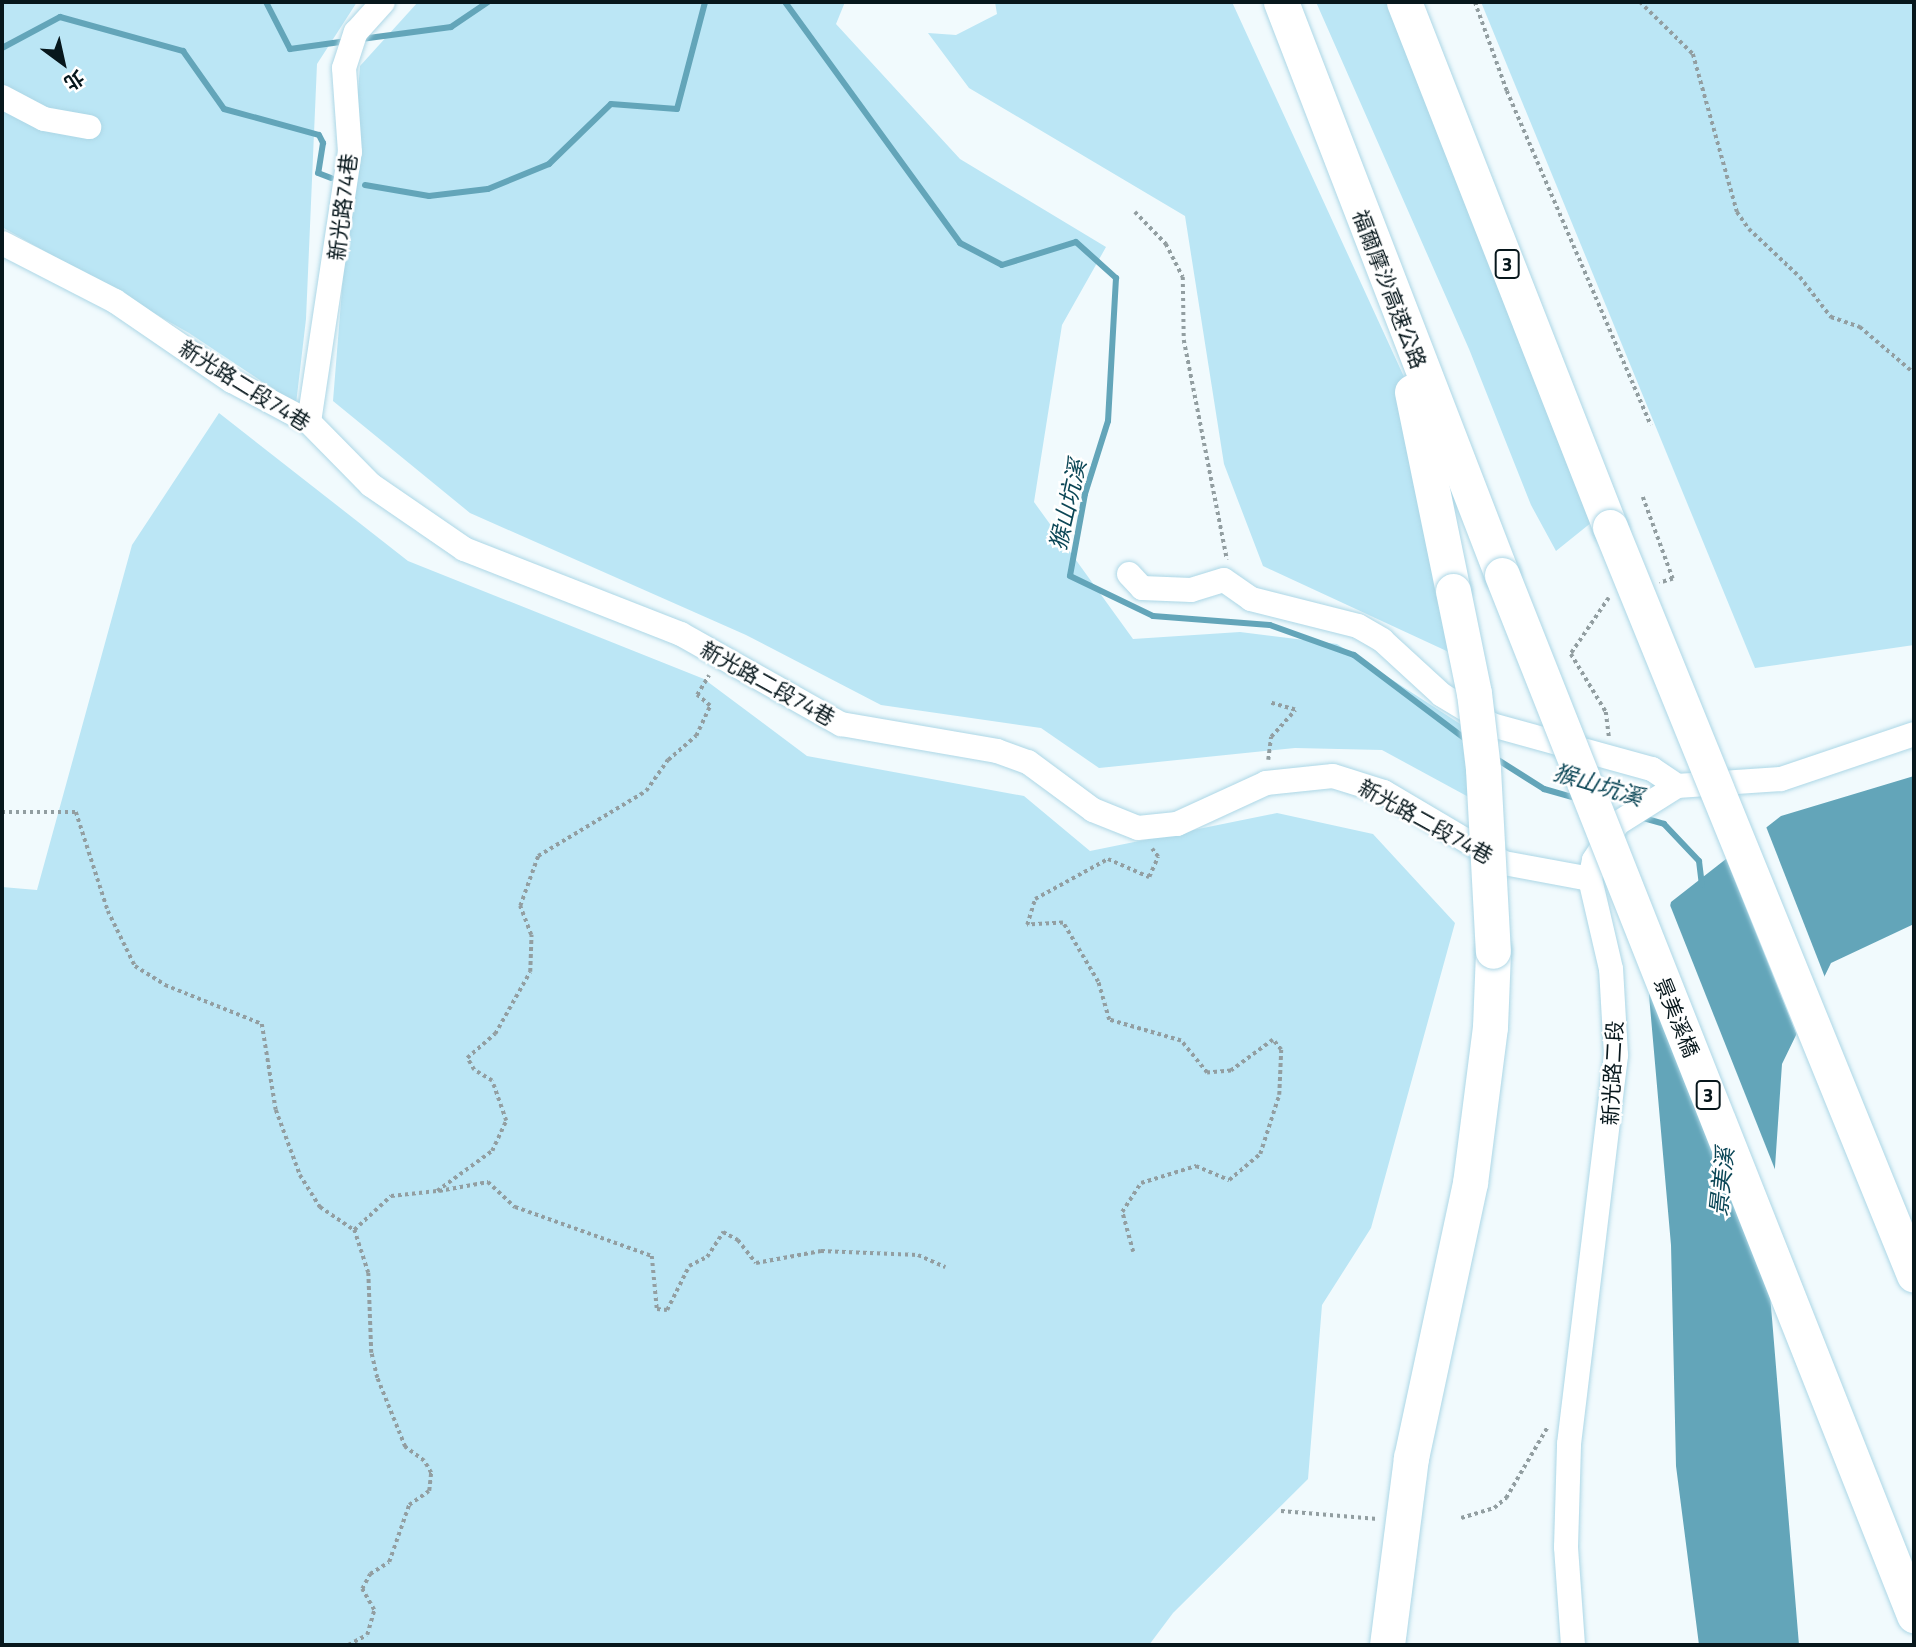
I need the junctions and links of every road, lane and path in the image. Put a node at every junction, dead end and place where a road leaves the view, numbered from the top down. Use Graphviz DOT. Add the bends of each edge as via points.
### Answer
graph roads {
  1 [pos="383,2"];
  2 [pos="1281,2"];
  3 [pos="1404,2"];
  4 [pos="1475,2"];
  5 [pos="1640,2"];
  6 [pos="2,97"];
  7 [pos="89,127"];
  8 [pos="1135,212"];
  9 [pos="2,243"];
  10 [pos="1393,299"];
  11 [pos="1914,373"];
  12 [pos="309,422"];
  13 [pos="1651,425"];
  14 [pos="1129,574"];
  15 [pos="1502,575"];
  16 [pos="1224,580"];
  17 [pos="720,657"];
  18 [pos="1270,703"];
  19 [pos="1914,734"];
  20 [pos="1266,783"];
  21 [pos="1667,791"];
  22 [pos="2,812"];
  23 [pos="1138,828"];
  24 [pos="1592,870"];
  25 [pos="437,1191"];
  26 [pos="354,1230"];
  27 [pos="1133,1252"];
  28 [pos="944,1267"];
  29 [pos="1914,1275"];
  30 [pos="1552,1421"];
  31 [pos="1281,1511"];
  32 [pos="1461,1518"];
  33 [pos="1391,1519"];
  34 [pos="1914,1615"];
  35 [pos="348,1645"];
  36 [pos="1387,1645"];
  37 [pos="1573,1645"];
  1 -- 12 [label="street, 新光路74巷" via="352,42 344,68 350,152"];
  2 -- 10 [label="highway, 福爾摩沙高速公路 / 3"];
  3 -- 29 [label="highway, 3, bridge"];
  4 -- 13 [label="path" via="1507,91"];
  5 -- 11 [label="path" via="1693,54 1737,212 1749,229 1800,277 1831,317 1860,327"];
  6 -- 7 [label="street" via="44,119"];
  8 -- 16 [label="path" via="1166,244 1183,277 1184,340 1228,558"];
  9 -- 12 [label="street, 新光路二段74巷" via="115,301 232,381"];
  10 -- 15 [label="highway, 福爾摩沙高速公路 / 3"];
  10 -- 36 [label="highway, bridge" via="1479,731 1493,951 1490,1027 1470,1183 1409,1471"];
  12 -- 17 [label="street, 新光路二段74巷" via="371,485 464,549 681,634"];
  14 -- 16 [label="street" via="1143,588 1191,590"];
  15 -- 34 [label="highway, 景美溪橋 / 3, bridge"];
  16 -- 21 [label="street" via="1251,599 1358,626 1382,640 1442,695 1492,725 1652,769"];
  17 -- 23 [label="street, 新光路二段74巷" via="841,724 997,751 1028,762 1093,810"];
  17 -- 25 [label="path" via="697,695 710,706 696,736 668,760 646,790 538,856 520,906 531,935 530,972 495,1034 467,1058 474,1070 492,1081 506,1121 492,1151"];
  18 -- 20 [label="path" via="1295,710 1271,737"];
  19 -- 21 [label="street" via="1781,779"];
  20 -- 23 [label="street, 新光路二段74巷" via="1177,824"];
  20 -- 24 [label="street, 新光路二段74巷" via="1297,776 1356,781 1384,792 1504,863"];
  21 -- 24 [label="street" via="1618,823"];
  22 -- 26 [label="path" via="76,812 108,911 135,966 164,985 262,1024 276,1110 300,1175 320,1207"];
  23 -- 27 [label="path" via="1158,857 1149,877 1108,859 1035,899 1027,925 1063,923 1098,982 1109,1020 1181,1041 1207,1073 1231,1071 1273,1040 1281,1050 1279,1095 1259,1154 1229,1180 1196,1166 1141,1183 1122,1212"];
  24 -- 37 [label="street, 新光路二段" via="1611,970 1616,1055 1569,1444 1566,1547"];
  25 -- 26 [label="path" via="391,1196"];
  25 -- 28 [label="path" via="488,1182 514,1207 652,1256 657,1309 667,1310 690,1266 707,1257 723,1232 738,1240 756,1263 821,1251 918,1255"];
  26 -- 35 [label="path" via="368,1273 371,1353 383,1398 405,1447 424,1461 431,1473 429,1491 409,1505 389,1562 370,1574 362,1588 374,1610 366,1635"];
  30 -- 32 [label="path" via="1506,1498 1494,1508"];
  31 -- 33 [label="path"];
}
